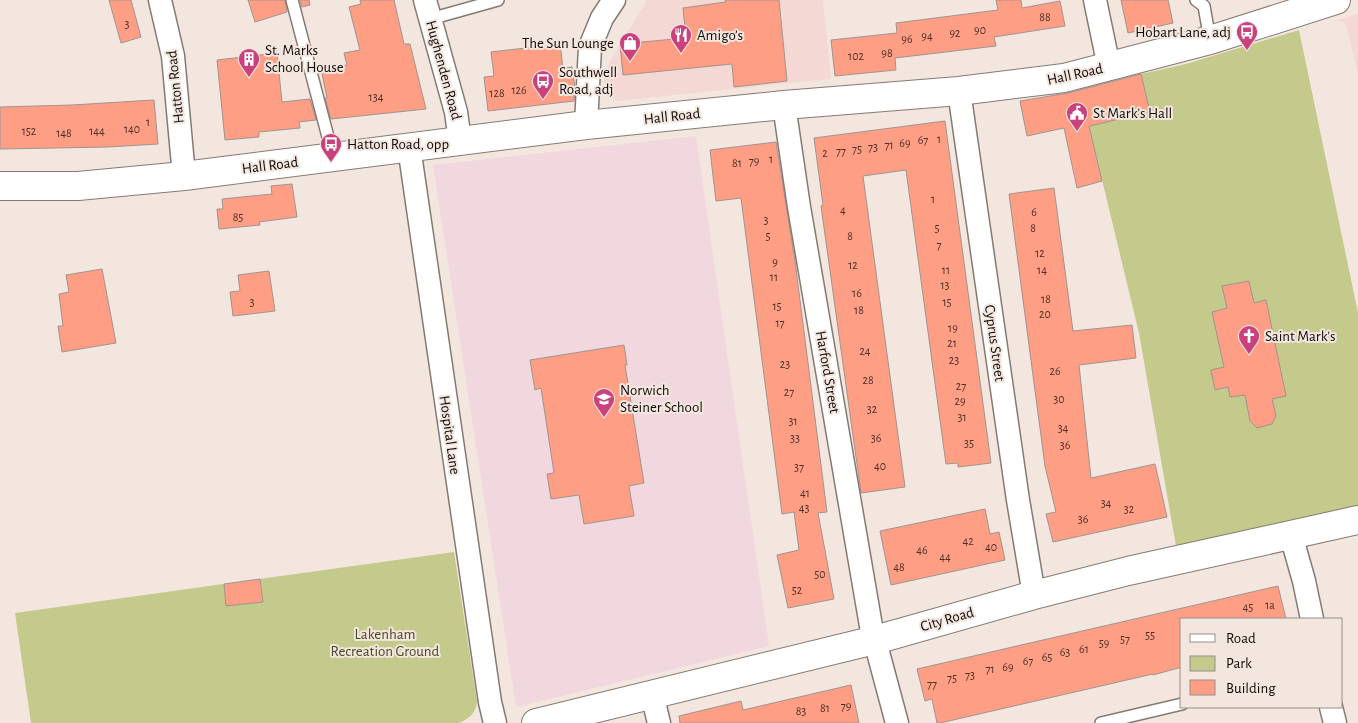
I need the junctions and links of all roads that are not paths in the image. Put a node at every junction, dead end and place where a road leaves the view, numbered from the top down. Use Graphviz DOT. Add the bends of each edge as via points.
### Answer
graph roads {
  1 [pos="160,0"];
  2 [pos="292,0"];
  3 [pos="498,0"];
  4 [pos="614,0"];
  5 [pos="1095,0"];
  6 [pos="1196,0"];
  7 [pos="1336,0"];
  8 [pos="428,10"];
  9 [pos="1210,40"];
  10 [pos="1109,67"];
  11 [pos="959,91"];
  12 [pos="784,105"];
  13 [pos="586,125"];
  14 [pos="460,141"];
  15 [pos="409,147"];
  16 [pos="333,156"];
  17 [pos="184,176"];
  18 [pos="0,186"];
  19 [pos="1358,520"];
  20 [pos="1291,535"];
  21 [pos="1034,595"];
  22 [pos="1312,618"];
  23 [pos="875,640"];
  24 [pos="652,694"];
  25 [pos="1180,704"];
  26 [pos="1331,708"];
  27 [pos="495,723"];
  28 [pos="536,723"];
  29 [pos="659,723"];
  30 [pos="897,723"];
  31 [pos="1101,723"];
  32 [pos="1335,723"];
  1 -- 17 [label="street, Hatton Road" via="173,56"];
  2 -- 16 [label="lane"];
  3 -- 8 [label="lane"];
  4 -- 13 [label="street" via="602,18 590,47"];
  5 -- 10 [label="street"];
  6 -- 9 [label="lane" via="1204,6"];
  7 -- 9 [label="street, Hall Road"];
  8 -- 14 [label="street, Hughenden Road" via="456,112"];
  9 -- 10 [label="street, Hall Road"];
  10 -- 11 [label="street, Hall Road" via="1064,78"];
  11 -- 12 [label="street, Hall Road"];
  11 -- 21 [label="street, Cyprus Street"];
  12 -- 13 [label="street, Hall Road"];
  12 -- 23 [label="street, Harford Street" via="800,216"];
  13 -- 14 [label="street, Hall Road"];
  14 -- 15 [label="street, Hall Road"];
  15 -- 16 [label="street, Hall Road"];
  15 -- 27 [label="street, Hospital Lane"];
  16 -- 17 [label="street, Hall Road"];
  17 -- 18 [label="street, Hall Road" via="78,186"];
  19 -- 20 [label="street, City Road"];
  20 -- 21 [label="street, City Road"];
  20 -- 22 [label="street"];
  21 -- 23 [label="street, City Road"];
  23 -- 24 [label="street, City Road"];
  23 -- 30 [label="street, Harford Street"];
  24 -- 28 [label="street, City Road"];
  24 -- 29 [label="street"];
  25 -- 31 [label="lane"];
  26 -- 32 [label="street"];
}
